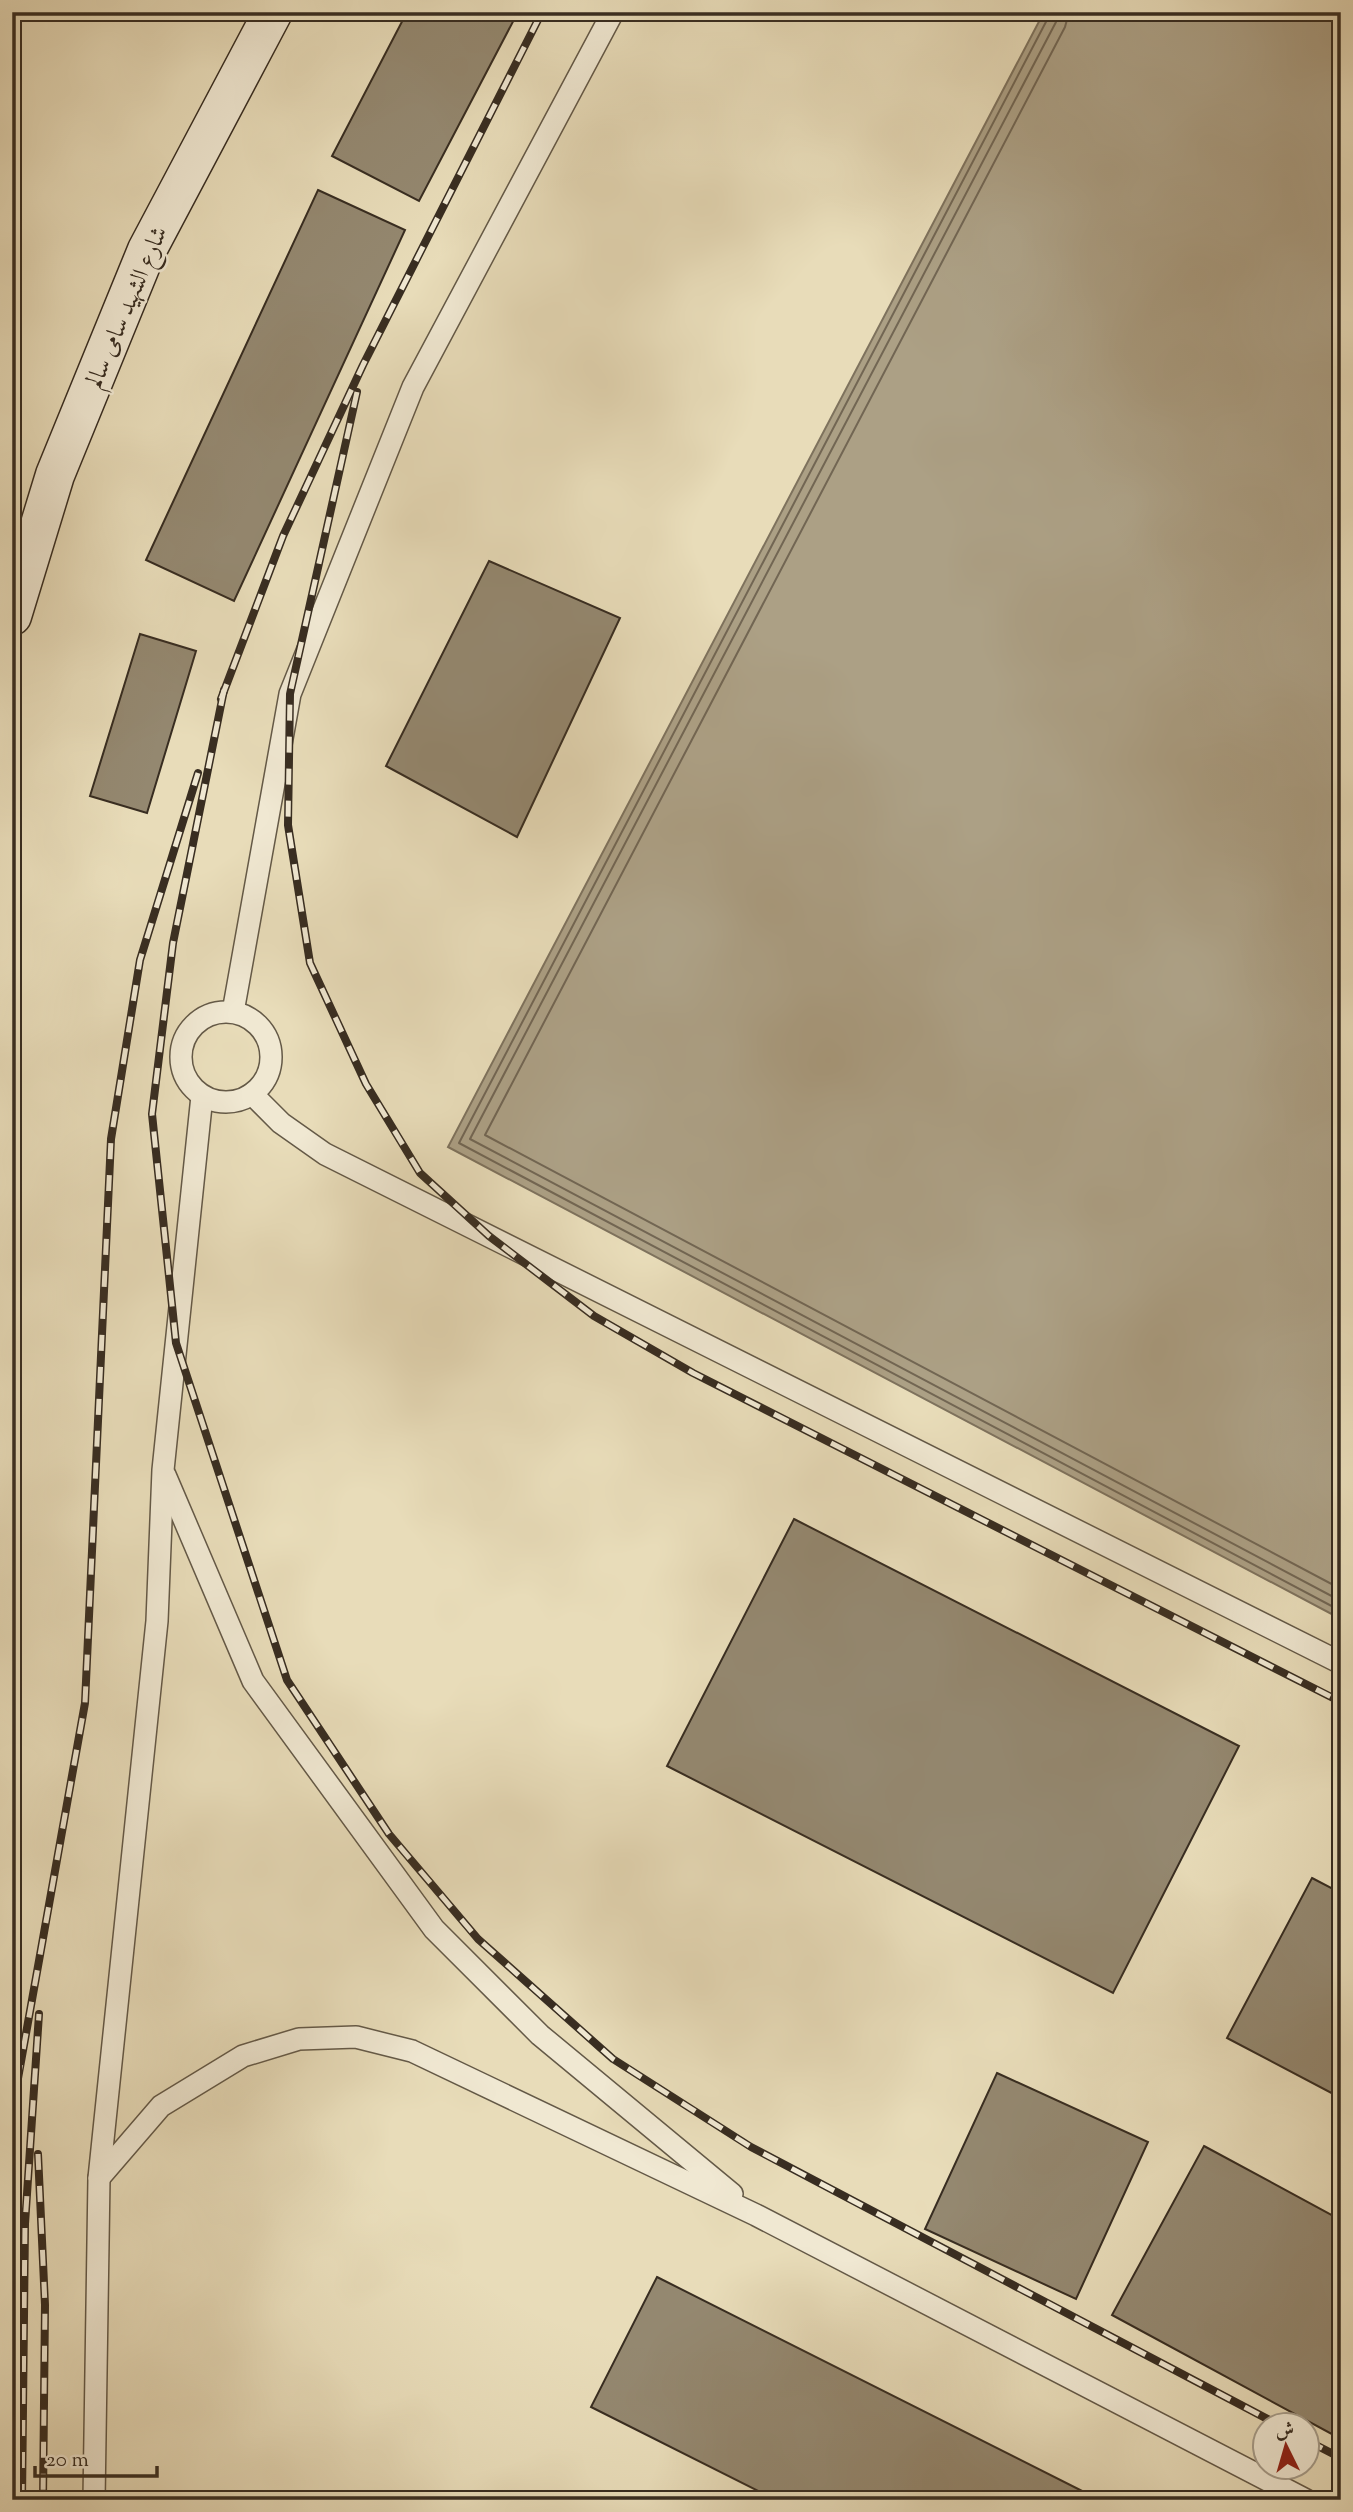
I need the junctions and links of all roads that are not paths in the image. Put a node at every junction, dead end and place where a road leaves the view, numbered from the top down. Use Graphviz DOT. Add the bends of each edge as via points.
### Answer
graph roads {
  1 [pos="273,12"];
  2 [pos="613,12"];
  3 [pos="12,615"];
  4 [pos="233,1012"];
  5 [pos="253,1094"];
  6 [pos="202,1096"];
  7 [pos="163,1470"];
  8 [pos="1341,1663"];
  9 [pos="99,2178"];
  10 [pos="756,2215"];
  11 [pos="94,2500"];
  12 [pos="1306,2500"];
  1 -- 3 [label="main road, شارع الشهيد سامى سالم" via="147,250 55,475"];
  2 -- 4 [label="lane" via="413,387 290,694"];
  4 -- 5 [label="lane" via="250,1018 270,1046 271,1064"];
  4 -- 6 [label="lane" via="199,1020 187,1033 181,1068"];
  5 -- 6 [label="lane" via="236,1102"];
  5 -- 8 [label="lane" via="281,1123 325,1154"];
  6 -- 7 [label="lane"];
  7 -- 9 [label="lane" via="157,1620"];
  7 -- 10 [label="lane" via="253,1681 434,1930 540,2035"];
  9 -- 10 [label="lane" via="161,2106 243,2056 299,2039 356,2037 412,2051"];
  9 -- 11 [label="lane"];
  10 -- 12 [label="lane"];
}
